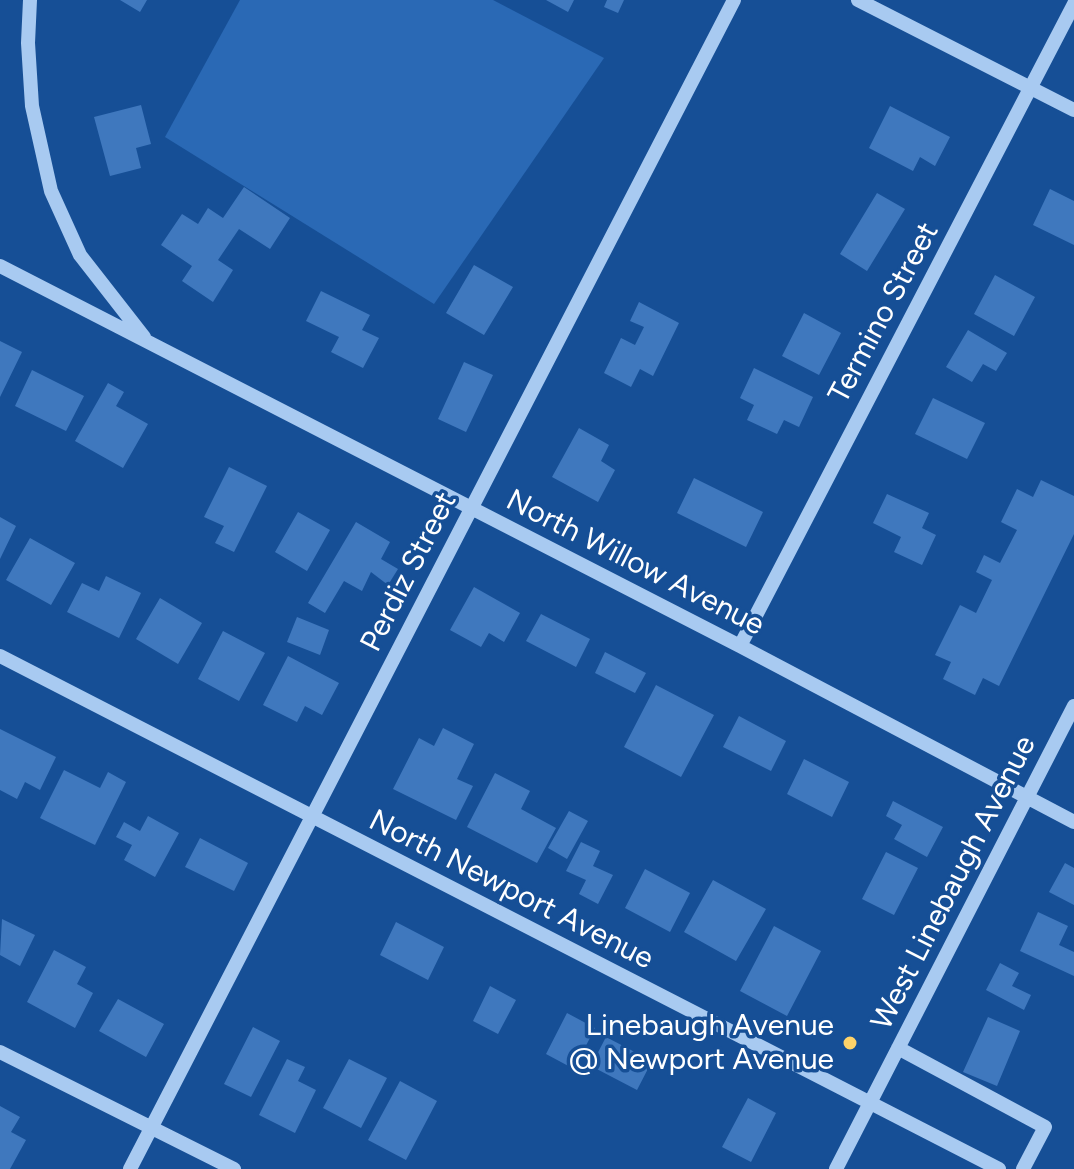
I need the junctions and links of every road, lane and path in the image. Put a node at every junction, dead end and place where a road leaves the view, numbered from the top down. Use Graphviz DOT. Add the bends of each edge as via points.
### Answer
graph roads {
  1 [pos="30,0"];
  2 [pos="734,0"];
  3 [pos="858,0"];
  4 [pos="1074,4"];
  5 [pos="1031,87"];
  6 [pos="1074,110"];
  7 [pos="0,266"];
  8 [pos="148,342"];
  9 [pos="471,508"];
  10 [pos="740,646"];
  11 [pos="0,656"];
  12 [pos="1074,706"];
  13 [pos="1027,798"];
  14 [pos="312,816"];
  15 [pos="1074,822"];
  16 [pos="898,1048"];
  17 [pos="0,1052"];
  18 [pos="869,1104"];
  19 [pos="152,1128"];
  20 [pos="130,1169"];
  21 [pos="234,1169"];
  22 [pos="836,1169"];
  23 [pos="999,1169"];
  24 [pos="1023,1169"];
  1 -- 8 [label="street" via="32,106 51,191 80,255"];
  2 -- 9 [label="street, Perdiz Street"];
  3 -- 5 [label="street"];
  4 -- 5 [label="street, Termino Street"];
  5 -- 6 [label="street"];
  5 -- 10 [label="street, Termino Street"];
  7 -- 8 [label="street, North Willow Avenue"];
  8 -- 9 [label="street, North Willow Avenue"];
  9 -- 10 [label="street, North Willow Avenue"];
  9 -- 14 [label="street, Perdiz Street"];
  10 -- 13 [label="street, North Willow Avenue"];
  11 -- 14 [label="street, North Newport Avenue"];
  12 -- 13 [label="street, West Linebaugh Avenue"];
  13 -- 15 [label="street, North Willow Avenue"];
  13 -- 16 [label="street, West Linebaugh Avenue"];
  14 -- 18 [label="street, North Newport Avenue"];
  14 -- 19 [label="street, Perdiz Street"];
  16 -- 18 [label="street, West Linebaugh Avenue"];
  16 -- 24 [label="street" via="1045,1127"];
  17 -- 19 [label="street"];
  18 -- 22 [label="street, West Linebaugh Avenue"];
  18 -- 23 [label="street, North Newport Avenue"];
  19 -- 20 [label="street, Perdiz Street"];
  19 -- 21 [label="street"];
}
